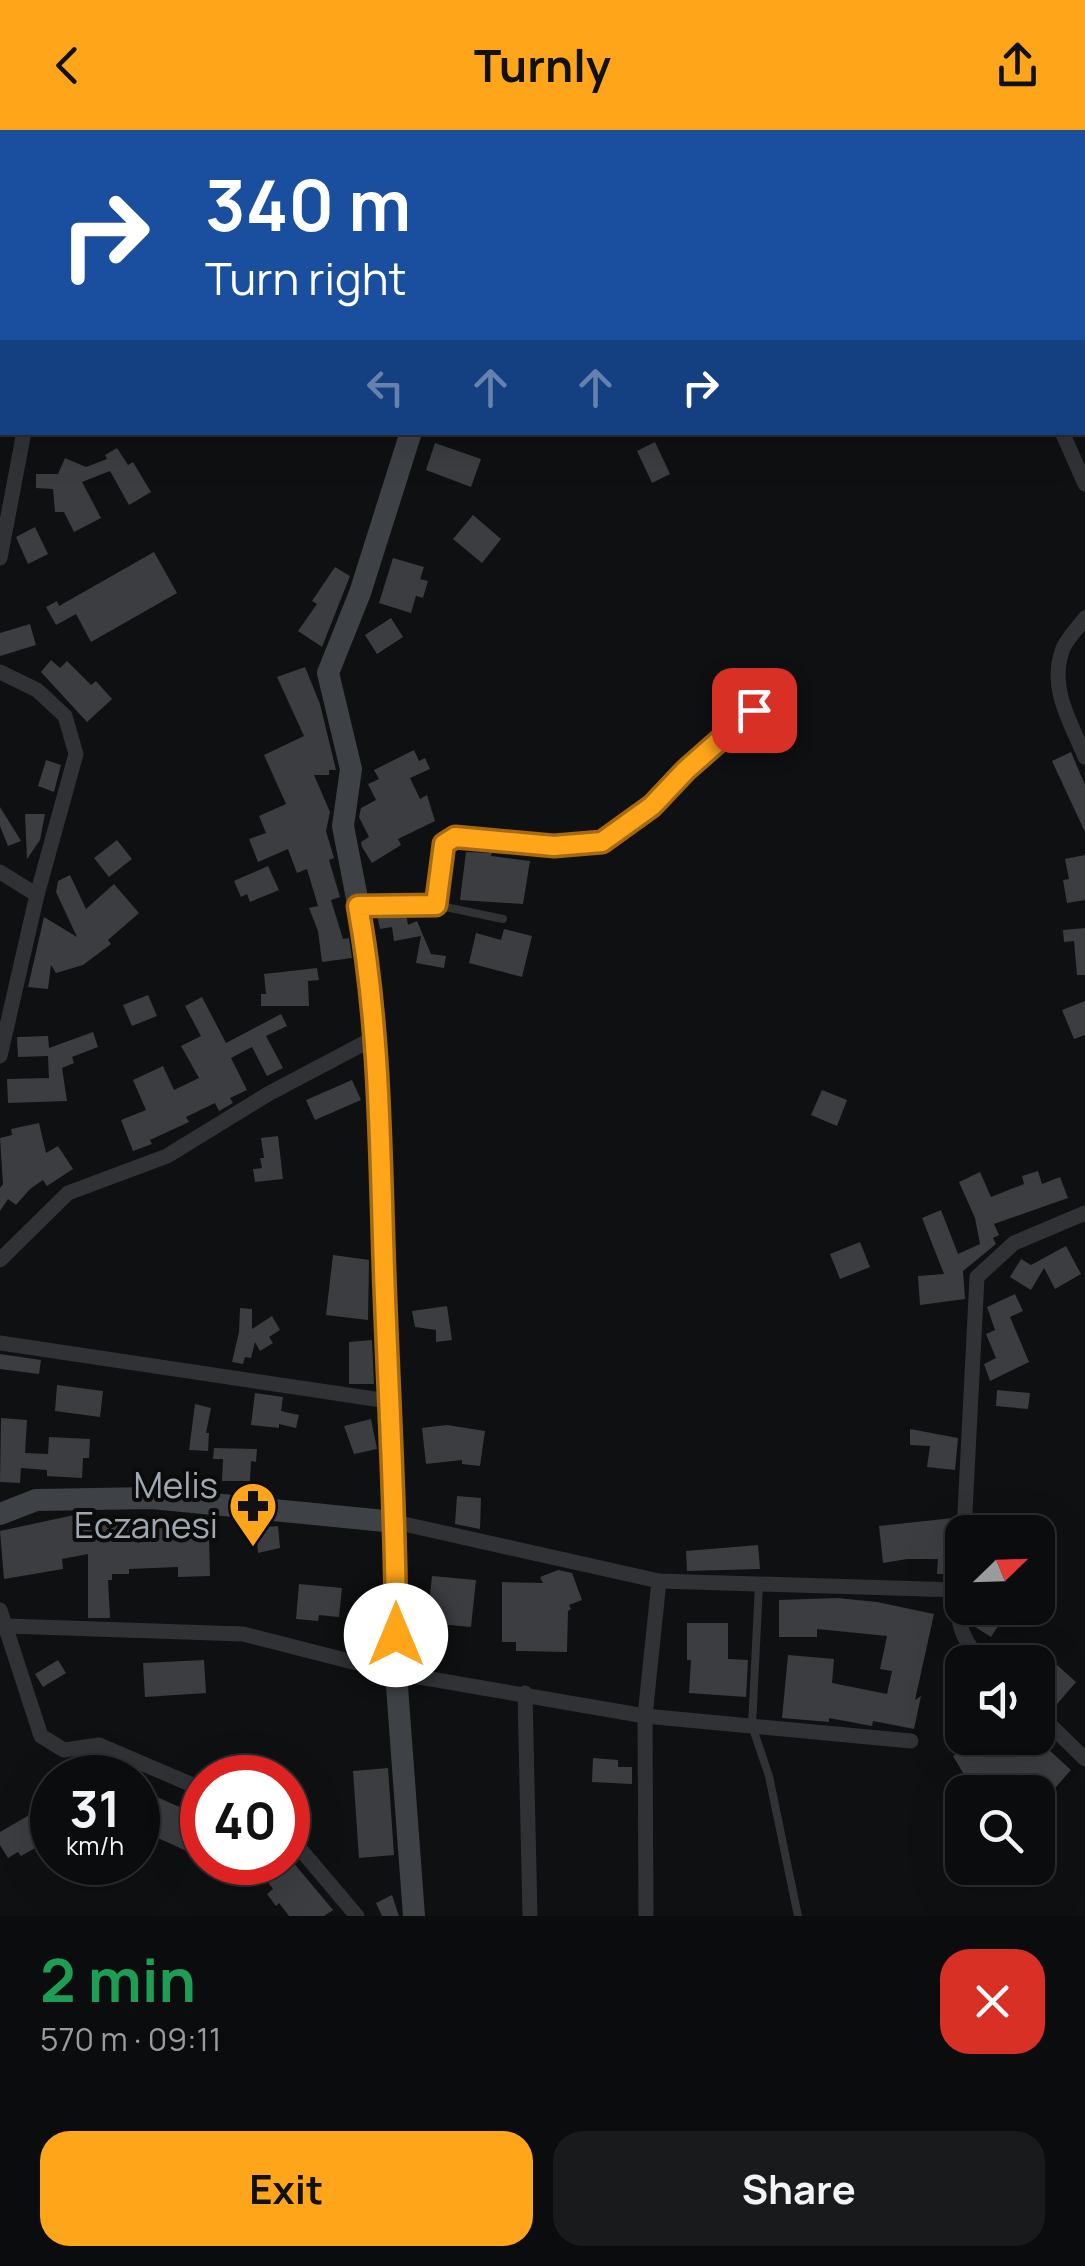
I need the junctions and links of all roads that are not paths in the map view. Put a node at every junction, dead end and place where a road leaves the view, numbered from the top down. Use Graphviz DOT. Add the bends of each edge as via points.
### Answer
graph roads {
  1 [pos="23,435"];
  2 [pos="410,435"];
  3 [pos="1063,435"];
  4 [pos="1085,484"];
  5 [pos="0,558"];
  6 [pos="1085,618"];
  7 [pos="0,672"];
  8 [pos="776,689"];
  9 [pos="1085,757"];
  10 [pos="0,872"];
  11 [pos="37,895"];
  12 [pos="436,905"];
  13 [pos="358,906"];
  14 [pos="502,919"];
  15 [pos="374,1038"];
  16 [pos="0,1056"];
  17 [pos="1085,1212"];
  18 [pos="0,1260"];
  19 [pos="0,1343"];
  20 [pos="388,1401"];
  21 [pos="0,1514"];
  22 [pos="965,1515"];
  23 [pos="395,1522"];
  24 [pos="659,1582"];
  25 [pos="759,1584"];
  26 [pos="945,1590"];
  27 [pos="4,1618"];
  28 [pos="396,1673"];
  29 [pos="525,1693"];
  30 [pos="646,1716"];
  31 [pos="752,1726"];
  32 [pos="1055,1729"];
  33 [pos="911,1741"];
  34 [pos="1085,1758"];
  35 [pos="180,1780"];
  36 [pos="310,1861"];
  37 [pos="357,1916"];
  38 [pos="414,1916"];
  39 [pos="530,1916"];
  40 [pos="646,1916"];
  41 [pos="798,1916"];
  1 -- 5 [label="street"];
  2 -- 13 [label="street" via="328,673 351,769 344,826"];
  3 -- 4 [label="street"];
  6 -- 9 [label="street" via="1063,648 1059,675 1060,702"];
  7 -- 11 [label="street" via="37,690 65,716 76,754"];
  8 -- 12 [label="lane" via="652,806 602,842 554,846 455,837 444,844"];
  10 -- 11 [label="street"];
  11 -- 16 [label="street"];
  12 -- 13 [label="lane"];
  12 -- 14 [label="lane"];
  13 -- 15 [label="street"];
  15 -- 18 [label="street" via="167,1156 68,1193"];
  15 -- 20 [label="street"];
  17 -- 22 [label="street" via="1014,1243 977,1277"];
  19 -- 20 [label="street"];
  20 -- 23 [label="street"];
  21 -- 23 [label="street" via="36,1500 152,1498"];
  23 -- 24 [label="street"];
  23 -- 28 [label="street"];
  24 -- 25 [label="street"];
  24 -- 30 [label="street"];
  25 -- 26 [label="street"];
  25 -- 31 [label="lane"];
  27 -- 28 [label="street" via="242,1634"];
  27 -- 35 [label="street" via="41,1736 64,1750 99,1745"];
  28 -- 29 [label="street"];
  28 -- 38 [label="street"];
  29 -- 30 [label="street"];
  29 -- 39 [label="street"];
  30 -- 31 [label="street"];
  30 -- 40 [label="street"];
  31 -- 33 [label="street"];
  31 -- 41 [label="lane"];
  32 -- 34 [label="street"];
  36 -- 37 [label="street"];
}
